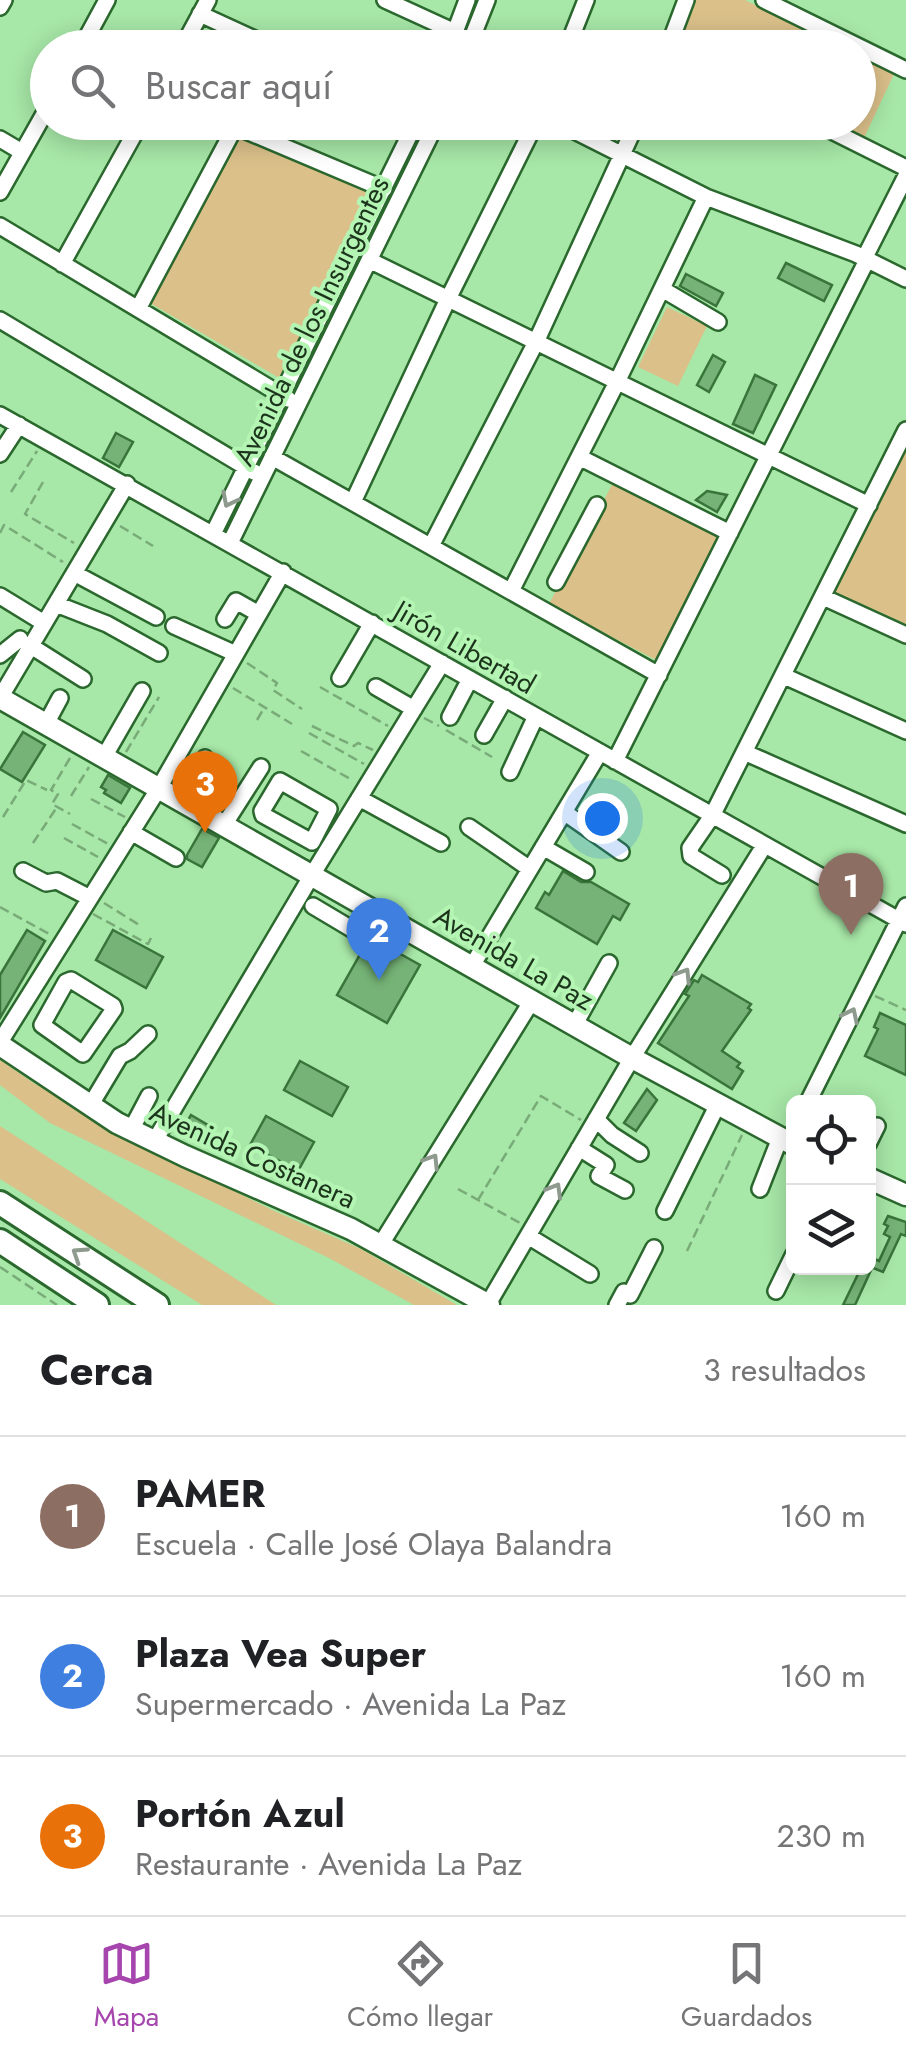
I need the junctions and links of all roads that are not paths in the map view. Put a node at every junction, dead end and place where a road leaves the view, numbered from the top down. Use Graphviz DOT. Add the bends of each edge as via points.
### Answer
graph roads {
  1 [pos="4,0"];
  2 [pos="107,0"];
  3 [pos="385,0"];
  4 [pos="468,0"];
  5 [pos="487,0"];
  6 [pos="586,0"];
  7 [pos="686,0"];
  8 [pos="764,0"];
  9 [pos="0,6"];
  10 [pos="204,7"];
  11 [pos="92,30"];
  12 [pos="192,30"];
  13 [pos="243,30"];
  14 [pos="435,30"];
  15 [pos="456,30"];
  16 [pos="475,30"];
  17 [pos="574,30"];
  18 [pos="675,30"];
  19 [pos="825,30"];
  20 [pos="876,55"];
  21 [pos="906,70"];
  22 [pos="30,138"];
  23 [pos="0,139"];
  24 [pos="130,140"];
  25 [pos="222,140"];
  26 [pos="266,140"];
  27 [pos="407,140"];
  28 [pos="428,140"];
  29 [pos="527,140"];
  30 [pos="591,140"];
  31 [pos="629,140"];
  32 [pos="850,140"];
  33 [pos="22,152"];
  34 [pos="622,156"];
  35 [pos="906,168"];
  36 [pos="906,176"];
  37 [pos="384,189"];
  38 [pos="0,192"];
  39 [pos="706,197"];
  40 [pos="0,226"];
  41 [pos="868,255"];
  42 [pos="369,260"];
  43 [pos="62,264"];
  44 [pos="906,279"];
  45 [pos="662,290"];
  46 [pos="448,299"];
  47 [pos="138,309"];
  48 [pos="0,320"];
  49 [pos="718,322"];
  50 [pos="536,342"];
  51 [pos="617,382"];
  52 [pos="282,395"];
  53 [pos="298,405"];
  54 [pos="0,415"];
  55 [pos="19,425"];
  56 [pos="906,430"];
  57 [pos="0,454"];
  58 [pos="770,455"];
  59 [pos="272,457"];
  60 [pos="579,457"];
  61 [pos="246,467"];
  62 [pos="262,477"];
  63 [pos="127,484"];
  64 [pos="353,502"];
  65 [pos="597,505"];
  66 [pos="869,505"];
  67 [pos="730,533"];
  68 [pos="213,534"];
  69 [pos="230,542"];
  70 [pos="431,546"];
  71 [pos="75,572"];
  72 [pos="283,572"];
  73 [pos="556,582"];
  74 [pos="511,591"];
  75 [pos="0,596"];
  76 [pos="824,598"];
  77 [pos="56,604"];
  78 [pos="259,614"];
  79 [pos="156,618"];
  80 [pos="225,619"];
  81 [pos="372,623"];
  82 [pos="44,624"];
  83 [pos="174,626"];
  84 [pos="906,635"];
  85 [pos="25,642"];
  86 [pos="159,653"];
  87 [pos="0,655"];
  88 [pos="235,655"];
  89 [pos="442,663"];
  90 [pos="659,674"];
  91 [pos="784,676"];
  92 [pos="340,678"];
  93 [pos="83,679"];
  94 [pos="470,679"];
  95 [pos="376,687"];
  96 [pos="142,691"];
  97 [pos="0,698"];
  98 [pos="60,698"];
  99 [pos="505,698"];
  100 [pos="413,710"];
  101 [pos="536,716"];
  102 [pos="450,717"];
  103 [pos="46,724"];
  104 [pos="906,730"];
  105 [pos="484,735"];
  106 [pos="600,752"];
  107 [pos="744,752"];
  108 [pos="100,754"];
  109 [pos="205,758"];
  110 [pos="616,762"];
  111 [pos="260,767"];
  112 [pos="510,772"];
  113 [pos="159,788"];
  114 [pos="362,793"];
  115 [pos="178,799"];
  116 [pos="564,812"];
  117 [pos="712,816"];
  118 [pos="906,824"];
  119 [pos="224,825"];
  120 [pos="470,827"];
  121 [pos="134,828"];
  122 [pos="318,831"];
  123 [pos="442,843"];
  124 [pos="332,844"];
  125 [pos="764,846"];
  126 [pos="543,847"];
  127 [pos="622,852"];
  128 [pos="176,858"];
  129 [pos="530,869"];
  130 [pos="23,870"];
  131 [pos="586,872"];
  132 [pos="312,875"];
  133 [pos="722,875"];
  134 [pos="349,895"];
  135 [pos="88,901"];
  136 [pos="313,906"];
  137 [pos="903,916"];
  138 [pos="336,919"];
  139 [pos="355,931"];
  140 [pos="609,963"];
  141 [pos="472,966"];
  142 [pos="33,989"];
  143 [pos="533,1000"];
  144 [pos="53,1004"];
  145 [pos="575,1024"];
  146 [pos="148,1034"];
  147 [pos="0,1044"];
  148 [pos="632,1058"];
  149 [pos="811,1095"];
  150 [pos="149,1096"];
  151 [pos="718,1104"];
  152 [pos="90,1106"];
  153 [pos="594,1123"];
  154 [pos="878,1126"];
  155 [pos="131,1130"];
  156 [pos="876,1130"];
  157 [pos="786,1138"];
  158 [pos="154,1142"];
  159 [pos="786,1144"];
  160 [pos="579,1148"];
  161 [pos="640,1153"];
  162 [pos="876,1182"];
  163 [pos="624,1190"];
  164 [pos="760,1190"];
  165 [pos="906,1195"];
  166 [pos="0,1204"];
  167 [pos="665,1211"];
  168 [pos="530,1233"];
  169 [pos="0,1242"];
  170 [pos="381,1244"];
  171 [pos="654,1248"];
  172 [pos="786,1270"];
  173 [pos="590,1274"];
  174 [pos="776,1291"];
  175 [pos="97,1305"];
  176 [pos="157,1305"];
  177 [pos="489,1305"];
  178 [pos="617,1305"];
  1 -- 9 [label="street"];
  2 -- 11 [label="street"];
  3 -- 14 [label="street"];
  4 -- 15 [label="street"];
  5 -- 16 [label="street"];
  6 -- 17 [label="street"];
  7 -- 18 [label="street"];
  8 -- 19 [label="street"];
  10 -- 12 [label="street"];
  10 -- 13 [label="street"];
  20 -- 21 [label="street"];
  22 -- 33 [label="street"];
  23 -- 33 [label="street"];
  24 -- 43 [label="street"];
  25 -- 47 [label="street"];
  26 -- 37 [label="street"];
  27 -- 37 [label="street, Avenida de los Insurgentes"];
  28 -- 42 [label="street, Avenida de los Insurgentes"];
  29 -- 46 [label="street"];
  30 -- 34 [label="street"];
  31 -- 34 [label="street"];
  32 -- 35 [label="street"];
  33 -- 38 [label="street"];
  34 -- 39 [label="street"];
  34 -- 50 [label="street"];
  36 -- 41 [label="street"];
  37 -- 52 [label="street, Avenida de los Insurgentes"];
  39 -- 41 [label="street"];
  39 -- 45 [label="street"];
  40 -- 43 [label="street"];
  41 -- 44 [label="street"];
  41 -- 58 [label="street"];
  42 -- 46 [label="street"];
  42 -- 53 [label="street, Avenida de los Insurgentes"];
  43 -- 47 [label="street"];
  45 -- 49 [label="street"];
  45 -- 51 [label="street"];
  46 -- 50 [label="street"];
  46 -- 64 [label="street"];
  47 -- 52 [label="street"];
  48 -- 61 [label="street"];
  50 -- 51 [label="street"];
  50 -- 70 [label="street"];
  51 -- 58 [label="street"];
  51 -- 60 [label="street"];
  52 -- 53 [label="street"];
  52 -- 61 [label="street, Avenida de los Insurgentes"];
  53 -- 59 [label="street, Avenida de los Insurgentes"];
  54 -- 55 [label="street, Jirón Libertad"];
  55 -- 57 [label="street"];
  55 -- 63 [label="street, Jirón Libertad"];
  56 -- 66 [label="street"];
  58 -- 66 [label="street"];
  58 -- 67 [label="street"];
  59 -- 62 [label="street, Avenida de los Insurgentes"];
  59 -- 64 [label="street"];
  60 -- 67 [label="street"];
  60 -- 74 [label="street"];
  61 -- 62 [label="street"];
  61 -- 68 [label="street, Avenida de los Insurgentes, one-way"];
  62 -- 69 [label="street, Avenida de los Insurgentes"];
  63 -- 68 [label="street, Jirón Libertad"];
  63 -- 71 [label="street"];
  64 -- 70 [label="street"];
  65 -- 73 [label="street"];
  66 -- 76 [label="street"];
  67 -- 90 [label="street"];
  68 -- 69 [label="street, Jirón Libertad"];
  69 -- 72 [label="street, Jirón Libertad"];
  70 -- 74 [label="street"];
  71 -- 77 [label="street"];
  71 -- 79 [label="street"];
  72 -- 78 [label="street"];
  72 -- 81 [label="street, Jirón Libertad"];
  74 -- 90 [label="street"];
  75 -- 82 [label="street"];
  76 -- 84 [label="street"];
  76 -- 91 [label="street"];
  77 -- 82 [label="street"];
  77 -- 86 [label="street"];
  78 -- 80 [label="street" via="236,601"];
  78 -- 88 [label="street"];
  81 -- 89 [label="street, Jirón Libertad"];
  81 -- 92 [label="street"];
  82 -- 85 [label="street"];
  83 -- 88 [label="street"];
  85 -- 87 [label="street"];
  85 -- 93 [label="street"];
  85 -- 97 [label="street"];
  88 -- 113 [label="street"];
  89 -- 94 [label="street, Jirón Libertad"];
  89 -- 100 [label="street"];
  90 -- 110 [label="street"];
  91 -- 104 [label="street"];
  91 -- 107 [label="street"];
  94 -- 99 [label="street, Jirón Libertad"];
  94 -- 102 [label="street"];
  95 -- 100 [label="street"];
  96 -- 108 [label="street"];
  97 -- 103 [label="main road, Avenida La Paz"];
  98 -- 103 [label="street"];
  99 -- 101 [label="street, Jirón Libertad"];
  99 -- 105 [label="street"];
  100 -- 114 [label="street"];
  101 -- 106 [label="street, Jirón Libertad"];
  101 -- 112 [label="street"];
  103 -- 108 [label="main road, Avenida La Paz"];
  106 -- 110 [label="street, Jirón Libertad"];
  106 -- 116 [label="street"];
  107 -- 117 [label="street"];
  107 -- 118 [label="street"];
  108 -- 113 [label="main road, Avenida La Paz"];
  109 -- 115 [label="street"];
  110 -- 117 [label="street, Jirón Libertad"];
  111 -- 119 [label="street"];
  113 -- 115 [label="main road, Avenida La Paz"];
  113 -- 121 [label="street"];
  114 -- 123 [label="street"];
  114 -- 124 [label="street"];
  115 -- 119 [label="main road, Avenida La Paz"];
  116 -- 126 [label="street"];
  116 -- 127 [label="street"];
  117 -- 125 [label="street, Jirón Libertad"];
  117 -- 133 [label="street" via="689,853"];
  119 -- 132 [label="main road, Avenida La Paz"];
  120 -- 129 [label="street"];
  121 -- 128 [label="street"];
  121 -- 135 [label="street"];
  122 -- 122 [label="street" via="311,842 263,815 278,783 329,809"];
  122 -- 124 [label="street"];
  124 -- 132 [label="street"];
  125 -- 137 [label="street, Jirón Libertad"];
  148 -- 125 [label="street, one-way"];
  126 -- 129 [label="street"];
  126 -- 131 [label="street"];
  129 -- 141 [label="street"];
  130 -- 135 [label="street"];
  132 -- 134 [label="main road, Avenida La Paz"];
  132 -- 158 [label="street"];
  134 -- 138 [label="street"];
  134 -- 141 [label="main road, Avenida La Paz"];
  135 -- 142 [label="street"];
  136 -- 138 [label="street"];
  149 -- 137 [label="street, one-way"];
  138 -- 139 [label="street"];
  140 -- 145 [label="street"];
  141 -- 143 [label="main road, Avenida La Paz"];
  142 -- 144 [label="street"];
  142 -- 147 [label="street"];
  143 -- 145 [label="main road, Avenida La Paz"];
  170 -- 143 [label="street, one-way"];
  144 -- 144 [label="street" via="42,1026 82,1054 114,1010 71,980"];
  145 -- 148 [label="main road, Avenida La Paz"];
  146 -- 152 [label="street" via="120,1056"];
  147 -- 152 [label="main road, Avenida Costanera"];
  148 -- 151 [label="main road, Avenida La Paz"];
  148 -- 153 [label="street"];
  150 -- 155 [label="street"];
  151 -- 157 [label="main road, Avenida La Paz"];
  151 -- 167 [label="street"];
  152 -- 155 [label="main road, Avenida Costanera"];
  153 -- 160 [label="street"];
  153 -- 161 [label="street"];
  154 -- 156 [label="street"];
  155 -- 158 [label="main road, Avenida Costanera"];
  158 -- 170 [label="main road, Avenida Costanera"];
  159 -- 164 [label="street"];
  160 -- 163 [label="street" via="606,1165 599,1176"];
  168 -- 160 [label="street, one-way"];
  162 -- 165 [label="main road"];
  176 -- 166 [label="highway, one-way"];
  168 -- 173 [label="street"];
  168 -- 177 [label="street"];
  169 -- 175 [label="highway"];
  170 -- 177 [label="main road, Avenida Costanera"];
  171 -- 178 [label="street" via="630,1296 624,1292"];
  172 -- 174 [label="street"];
}
